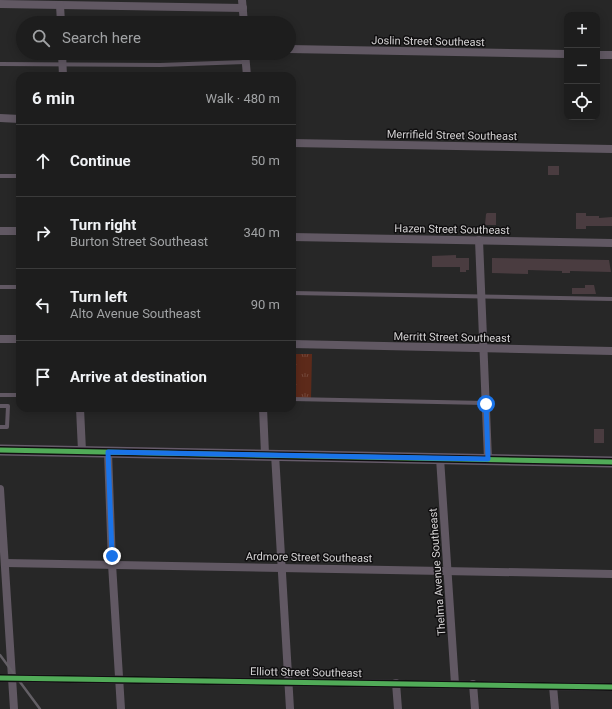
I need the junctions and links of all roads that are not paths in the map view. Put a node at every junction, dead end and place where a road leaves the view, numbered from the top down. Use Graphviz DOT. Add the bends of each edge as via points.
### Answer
graph roads {
  1 [pos="0,4"];
  2 [pos="242,4"];
  3 [pos="60,5"];
  4 [pos="60,16"];
  5 [pos="243,16"];
  6 [pos="296,49"];
  7 [pos="564,54"];
  8 [pos="600,55"];
  9 [pos="612,55"];
  10 [pos="63,60"];
  11 [pos="246,62"];
  12 [pos="0,64"];
  13 [pos="63,65"];
  14 [pos="63,72"];
  15 [pos="246,72"];
  16 [pos="0,118"];
  17 [pos="16,119"];
  18 [pos="296,143"];
  19 [pos="612,149"];
  20 [pos="0,176"];
  21 [pos="16,176"];
  22 [pos="0,231"];
  23 [pos="16,231"];
  24 [pos="296,237"];
  25 [pos="479,240"];
  26 [pos="612,243"];
  27 [pos="0,287"];
  28 [pos="16,287"];
  29 [pos="296,293"];
  30 [pos="481,298"];
  31 [pos="612,299"];
  32 [pos="0,339"];
  33 [pos="16,339"];
  34 [pos="296,344"];
  35 [pos="483,348"];
  36 [pos="612,351"];
  37 [pos="0,395"];
  38 [pos="16,395"];
  39 [pos="296,399"];
  40 [pos="486,404"];
  41 [pos="0,406"];
  42 [pos="80,412"];
  43 [pos="264,412"];
  44 [pos="0,426"];
  45 [pos="0,450"];
  46 [pos="82,451"];
  47 [pos="108,452"];
  48 [pos="270,454"];
  49 [pos="440,458"];
  50 [pos="488,459"];
  51 [pos="612,462"];
  52 [pos="0,489"];
  53 [pos="0,505"];
  54 [pos="5,563"];
  55 [pos="112,564"];
  56 [pos="281,567"];
  57 [pos="447,571"];
  58 [pos="612,574"];
  59 [pos="0,678"];
  60 [pos="12,679"];
  61 [pos="120,679"];
  62 [pos="288,683"];
  63 [pos="396,683"];
  64 [pos="455,684"];
  65 [pos="473,684"];
  66 [pos="554,686"];
  67 [pos="612,687"];
  68 [pos="14,709"];
  69 [pos="121,709"];
  70 [pos="290,709"];
  71 [pos="398,709"];
  72 [pos="475,709"];
  73 [pos="555,709"];
  1 -- 3 [label="street"];
  2 -- 3 [label="street"];
  2 -- 5 [label="street"];
  3 -- 4 [label="street"];
  6 -- 7 [label="street, Joslin Street Southeast"];
  8 -- 9 [label="street"];
  10 -- 13 [label="street"];
  11 -- 13 [label="lane"];
  11 -- 15 [label="street"];
  12 -- 13 [label="lane"];
  13 -- 14 [label="street"];
  16 -- 17 [label="street"];
  18 -- 19 [label="street, Merrifield Street Southeast"];
  20 -- 21 [label="lane"];
  22 -- 23 [label="street"];
  24 -- 25 [label="street, Hazen Street Southeast"];
  25 -- 26 [label="street, Hazen Street Southeast"];
  25 -- 30 [label="street"];
  27 -- 28 [label="lane"];
  29 -- 30 [label="lane"];
  30 -- 31 [label="lane"];
  30 -- 35 [label="street"];
  32 -- 33 [label="street"];
  34 -- 35 [label="street, Merritt Street Southeast"];
  35 -- 36 [label="street, Merritt Street Southeast"];
  35 -- 40 [label="street"];
  37 -- 38 [label="lane"];
  39 -- 40 [label="lane"];
  40 -- 50 [label="street"];
  41 -- 44 [label="lane" via="8,406 8,427"];
  42 -- 46 [label="street"];
  43 -- 48 [label="street"];
  45 -- 46 [label="main road"];
  46 -- 47 [label="main road"];
  47 -- 48 [label="main road"];
  47 -- 55 [label="street"];
  48 -- 49 [label="main road"];
  48 -- 56 [label="street"];
  49 -- 50 [label="main road"];
  49 -- 57 [label="street, Thelma Avenue Southeast"];
  50 -- 51 [label="main road"];
  52 -- 53 [label="street"];
  53 -- 54 [label="street"];
  54 -- 55 [label="street, Ardmore Street Southeast"];
  54 -- 60 [label="street"];
  55 -- 56 [label="street, Ardmore Street Southeast"];
  55 -- 61 [label="street"];
  56 -- 57 [label="street, Ardmore Street Southeast"];
  56 -- 62 [label="street"];
  57 -- 58 [label="street, Ardmore Street Southeast"];
  57 -- 64 [label="street, Thelma Avenue Southeast"];
  59 -- 60 [label="street, Elliott Street Southeast"];
  60 -- 61 [label="street, Elliott Street Southeast"];
  60 -- 68 [label="street"];
  61 -- 62 [label="street, Elliott Street Southeast"];
  61 -- 69 [label="street"];
  62 -- 63 [label="street, Elliott Street Southeast"];
  62 -- 70 [label="street"];
  63 -- 64 [label="street, Elliott Street Southeast"];
  63 -- 71 [label="street"];
  64 -- 65 [label="street, Elliott Street Southeast"];
  65 -- 66 [label="street, Elliott Street Southeast"];
  65 -- 72 [label="street"];
  66 -- 67 [label="street, Elliott Street Southeast"];
  66 -- 73 [label="street"];
}
